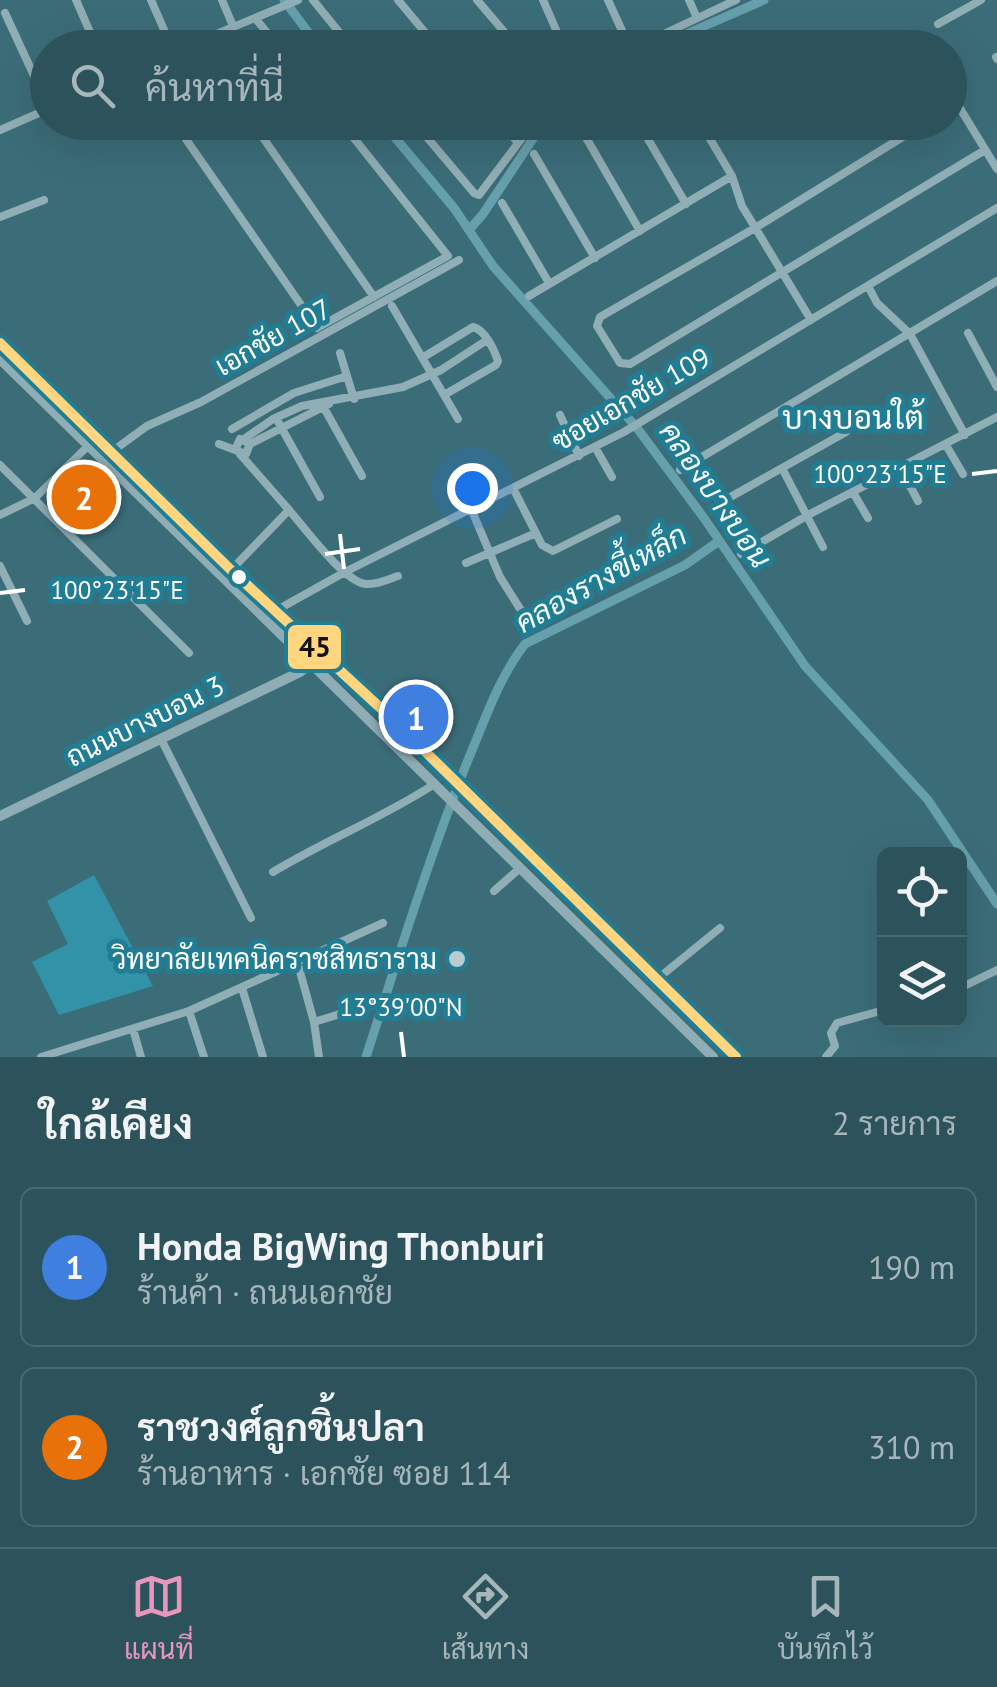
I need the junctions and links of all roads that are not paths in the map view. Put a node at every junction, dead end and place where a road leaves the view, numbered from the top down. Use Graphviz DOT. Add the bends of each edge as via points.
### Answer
graph roads {
  1 [pos="76,0"];
  2 [pos="151,0"];
  3 [pos="222,0"];
  4 [pos="298,0"];
  5 [pos="313,0"];
  6 [pos="398,0"];
  7 [pos="478,0"];
  8 [pos="542,0"];
  9 [pos="608,0"];
  10 [pos="689,0"];
  11 [pos="736,0"];
  12 [pos="981,0"];
  13 [pos="950,1"];
  14 [pos="5,13"];
  15 [pos="954,15"];
  16 [pos="256,18"];
  17 [pos="697,18"];
  18 [pos="938,24"];
  19 [pos="234,26"];
  20 [pos="89,30"];
  21 [pos="164,30"];
  22 [pos="226,30"];
  23 [pos="266,30"];
  24 [pos="337,30"];
  25 [pos="423,30"];
  26 [pos="503,30"];
  27 [pos="556,30"];
  28 [pos="623,30"];
  29 [pos="671,30"];
  30 [pos="30,68"];
  31 [pos="30,116"];
  32 [pos="967,125"];
  33 [pos="0,130"];
  34 [pos="186,140"];
  35 [pos="265,140"];
  36 [pos="355,140"];
  37 [pos="429,140"];
  38 [pos="516,140"];
  39 [pos="520,140"];
  40 [pos="587,140"];
  41 [pos="649,140"];
  42 [pos="711,140"];
  43 [pos="898,140"];
  44 [pos="518,143"];
  45 [pos="985,150"];
  46 [pos="534,154"];
  47 [pos="997,169"];
  48 [pos="732,176"];
  49 [pos="44,200"];
  50 [pos="502,204"];
  51 [pos="686,204"];
  52 [pos="997,208"];
  53 [pos="0,218"];
  54 [pos="755,228"];
  55 [pos="640,231"];
  56 [pos="595,258"];
  57 [pos="458,260"];
  58 [pos="781,272"];
  59 [pos="997,281"];
  60 [pos="549,283"];
  61 [pos="868,286"];
  62 [pos="528,296"];
  63 [pos="374,297"];
  64 [pos="392,306"];
  65 [pos="811,320"];
  66 [pos="968,333"];
  67 [pos="910,334"];
  68 [pos="488,340"];
  69 [pos="0,343"];
  70 [pos="340,353"];
  71 [pos="422,358"];
  72 [pos="0,360"];
  73 [pos="431,375"];
  74 [pos="347,376"];
  75 [pos="997,386"];
  76 [pos="444,396"];
  77 [pos="354,398"];
  78 [pos="324,405"];
  79 [pos="560,415"];
  80 [pos="458,419"];
  81 [pos="996,421"];
  82 [pos="278,422"];
  83 [pos="232,429"];
  84 [pos="846,432"];
  85 [pos="965,435"];
  86 [pos="219,444"];
  87 [pos="946,445"];
  88 [pos="88,446"];
  89 [pos="595,448"];
  90 [pos="238,452"];
  91 [pos="110,453"];
  92 [pos="579,456"];
  93 [pos="0,465"];
  94 [pos="782,468"];
  95 [pos="901,469"];
  96 [pos="680,470"];
  97 [pos="963,474"];
  98 [pos="362,476"];
  99 [pos="612,477"];
  100 [pos="514,490"];
  101 [pos="854,494"];
  102 [pos="320,497"];
  103 [pos="35,498"];
  104 [pos="918,500"];
  105 [pos="718,504"];
  106 [pos="289,510"];
  107 [pos="472,511"];
  108 [pos="0,515"];
  109 [pos="808,515"];
  110 [pos="868,518"];
  111 [pos="179,520"];
  112 [pos="618,520"];
  113 [pos="171,530"];
  114 [pos="536,533"];
  115 [pos="823,547"];
  116 [pos="489,554"];
  117 [pos="741,554"];
  118 [pos="466,564"];
  119 [pos="0,566"];
  120 [pos="232,570"];
  121 [pos="345,572"];
  122 [pos="398,576"];
  123 [pos="277,610"];
  124 [pos="27,621"];
  125 [pos="529,623"];
  126 [pos="189,654"];
  127 [pos="320,654"];
  128 [pos="309,664"];
  129 [pos="161,739"];
  130 [pos="436,788"];
  131 [pos="0,816"];
  132 [pos="519,869"];
  133 [pos="274,872"];
  134 [pos="494,891"];
  135 [pos="251,918"];
  136 [pos="383,924"];
  137 [pos="720,928"];
  138 [pos="297,962"];
  139 [pos="997,970"];
  140 [pos="656,980"];
  141 [pos="967,985"];
  142 [pos="242,988"];
  143 [pos="373,1004"];
  144 [pos="189,1012"];
  145 [pos="877,1012"];
  146 [pos="314,1022"];
  147 [pos="132,1029"];
  148 [pos="76,1046"];
  149 [pos="41,1057"];
  150 [pos="79,1057"];
  151 [pos="141,1057"];
  152 [pos="204,1057"];
  153 [pos="264,1057"];
  154 [pos="319,1057"];
  155 [pos="712,1057"];
  156 [pos="736,1057"];
  157 [pos="826,1057"];
  1 -- 20 [label="street"];
  2 -- 21 [label="street"];
  3 -- 19 [label="street"];
  4 -- 16 [label="street"];
  5 -- 24 [label="street"];
  6 -- 25 [label="street"];
  7 -- 26 [label="street"];
  8 -- 27 [label="street"];
  9 -- 28 [label="street"];
  10 -- 17 [label="street"];
  11 -- 17 [label="street"];
  12 -- 15 [label="street"];
  13 -- 15 [label="street"];
  14 -- 30 [label="street"];
  15 -- 18 [label="street"];
  16 -- 19 [label="street"];
  16 -- 23 [label="street"];
  17 -- 29 [label="street"];
  19 -- 22 [label="street"];
  31 -- 33 [label="street"];
  32 -- 45 [label="street"];
  34 -- 63 [label="street" via="312,324 322,326"];
  35 -- 63 [label="street"];
  36 -- 63 [label="street" via="448,256"];
  37 -- 44 [label="street" via="479,195"];
  38 -- 44 [label="street"];
  39 -- 44 [label="street"];
  40 -- 55 [label="street"];
  41 -- 51 [label="street"];
  42 -- 48 [label="street"];
  43 -- 54 [label="street"];
  45 -- 47 [label="street"];
  45 -- 58 [label="street"];
  46 -- 56 [label="street"];
  48 -- 51 [label="street"];
  48 -- 54 [label="street"];
  49 -- 53 [label="street"];
  50 -- 60 [label="street"];
  51 -- 55 [label="street"];
  52 -- 61 [label="street, ซอยเอกชัย 109"];
  54 -- 58 [label="street"];
  54 -- 58 [label="street" via="600,317 597,326 625,366"];
  55 -- 56 [label="street"];
  56 -- 60 [label="street"];
  57 -- 91 [label="street, เอกชัย 107" via="146,426"];
  58 -- 65 [label="street"];
  59 -- 67 [label="street"];
  60 -- 62 [label="street"];
  61 -- 65 [label="street, ซอยเอกชัย 109"];
  61 -- 67 [label="street"];
  64 -- 71 [label="street"];
  65 -- 89 [label="street, ซอยเอกชัย 109"];
  66 -- 75 [label="street"];
  67 -- 85 [label="street"];
  67 -- 96 [label="street"];
  68 -- 71 [label="street" via="473,327"];
  68 -- 73 [label="street"];
  68 -- 76 [label="street" via="496,365"];
  69 -- 91 [label="main road"];
  70 -- 74 [label="street"];
  71 -- 73 [label="street"];
  72 -- 88 [label="main road"];
  73 -- 76 [label="street"];
  73 -- 77 [label="street"];
  74 -- 77 [label="street"];
  74 -- 83 [label="street" via="294,393"];
  76 -- 80 [label="street"];
  77 -- 78 [label="street"];
  78 -- 82 [label="street"];
  78 -- 98 [label="street"];
  79 -- 92 [label="street"];
  81 -- 85 [label="street"];
  82 -- 90 [label="street" via="247,442 246,454"];
  82 -- 102 [label="street"];
  84 -- 94 [label="street"];
  85 -- 87 [label="street"];
  86 -- 90 [label="street"];
  87 -- 95 [label="street"];
  87 -- 97 [label="street"];
  88 -- 103 [label="street"];
  88 -- 113 [label="main road"];
  89 -- 92 [label="street, ซอยเอกชัย 109"];
  89 -- 99 [label="street"];
  90 -- 106 [label="street"];
  91 -- 111 [label="main road"];
  92 -- 100 [label="street, ซอยเอกชัย 109"];
  93 -- 103 [label="street"];
  94 -- 105 [label="street"];
  94 -- 109 [label="street"];
  95 -- 101 [label="street"];
  95 -- 104 [label="street"];
  100 -- 107 [label="street, ซอยเอกชัย 109"];
  100 -- 114 [label="street"];
  101 -- 109 [label="street"];
  101 -- 110 [label="street"];
  103 -- 108 [label="street"];
  103 -- 126 [label="street"];
  106 -- 120 [label="street"];
  106 -- 121 [label="street"];
  107 -- 116 [label="street"];
  107 -- 121 [label="street, ซอยเอกชัย 109"];
  109 -- 115 [label="street"];
  109 -- 117 [label="street"];
  111 -- 113 [label="main road"];
  111 -- 120 [label="main road"];
  112 -- 114 [label="street" via="560,550 542,545"];
  113 -- 128 [label="main road"];
  114 -- 116 [label="street"];
  116 -- 118 [label="street"];
  116 -- 125 [label="street"];
  119 -- 124 [label="street"];
  120 -- 123 [label="main road"];
  121 -- 122 [label="street" via="368,584"];
  121 -- 123 [label="street, ซอยเอกชัย 109"];
  123 -- 127 [label="main road"];
  127 -- 128 [label="main road, ถนนบางบอน 3"];
  127 -- 140 [label="main road"];
  128 -- 129 [label="main road, ถนนบางบอน 3"];
  128 -- 130 [label="main road"];
  129 -- 131 [label="main road, ถนนบางบอน 3"];
  129 -- 135 [label="street"];
  130 -- 132 [label="main road"];
  130 -- 133 [label="street"];
  132 -- 134 [label="street"];
  132 -- 155 [label="main road"];
  136 -- 138 [label="street"];
  137 -- 140 [label="street"];
  138 -- 142 [label="street"];
  138 -- 146 [label="street"];
  139 -- 141 [label="street"];
  140 -- 156 [label="main road"];
  142 -- 144 [label="street"];
  142 -- 153 [label="street"];
  143 -- 146 [label="street"];
  144 -- 147 [label="street"];
  144 -- 152 [label="street"];
  145 -- 157 [label="street" via="837,1023 835,1046"];
  146 -- 154 [label="street"];
  147 -- 148 [label="street"];
  147 -- 151 [label="street"];
  148 -- 149 [label="street"];
  148 -- 150 [label="street"];
}
